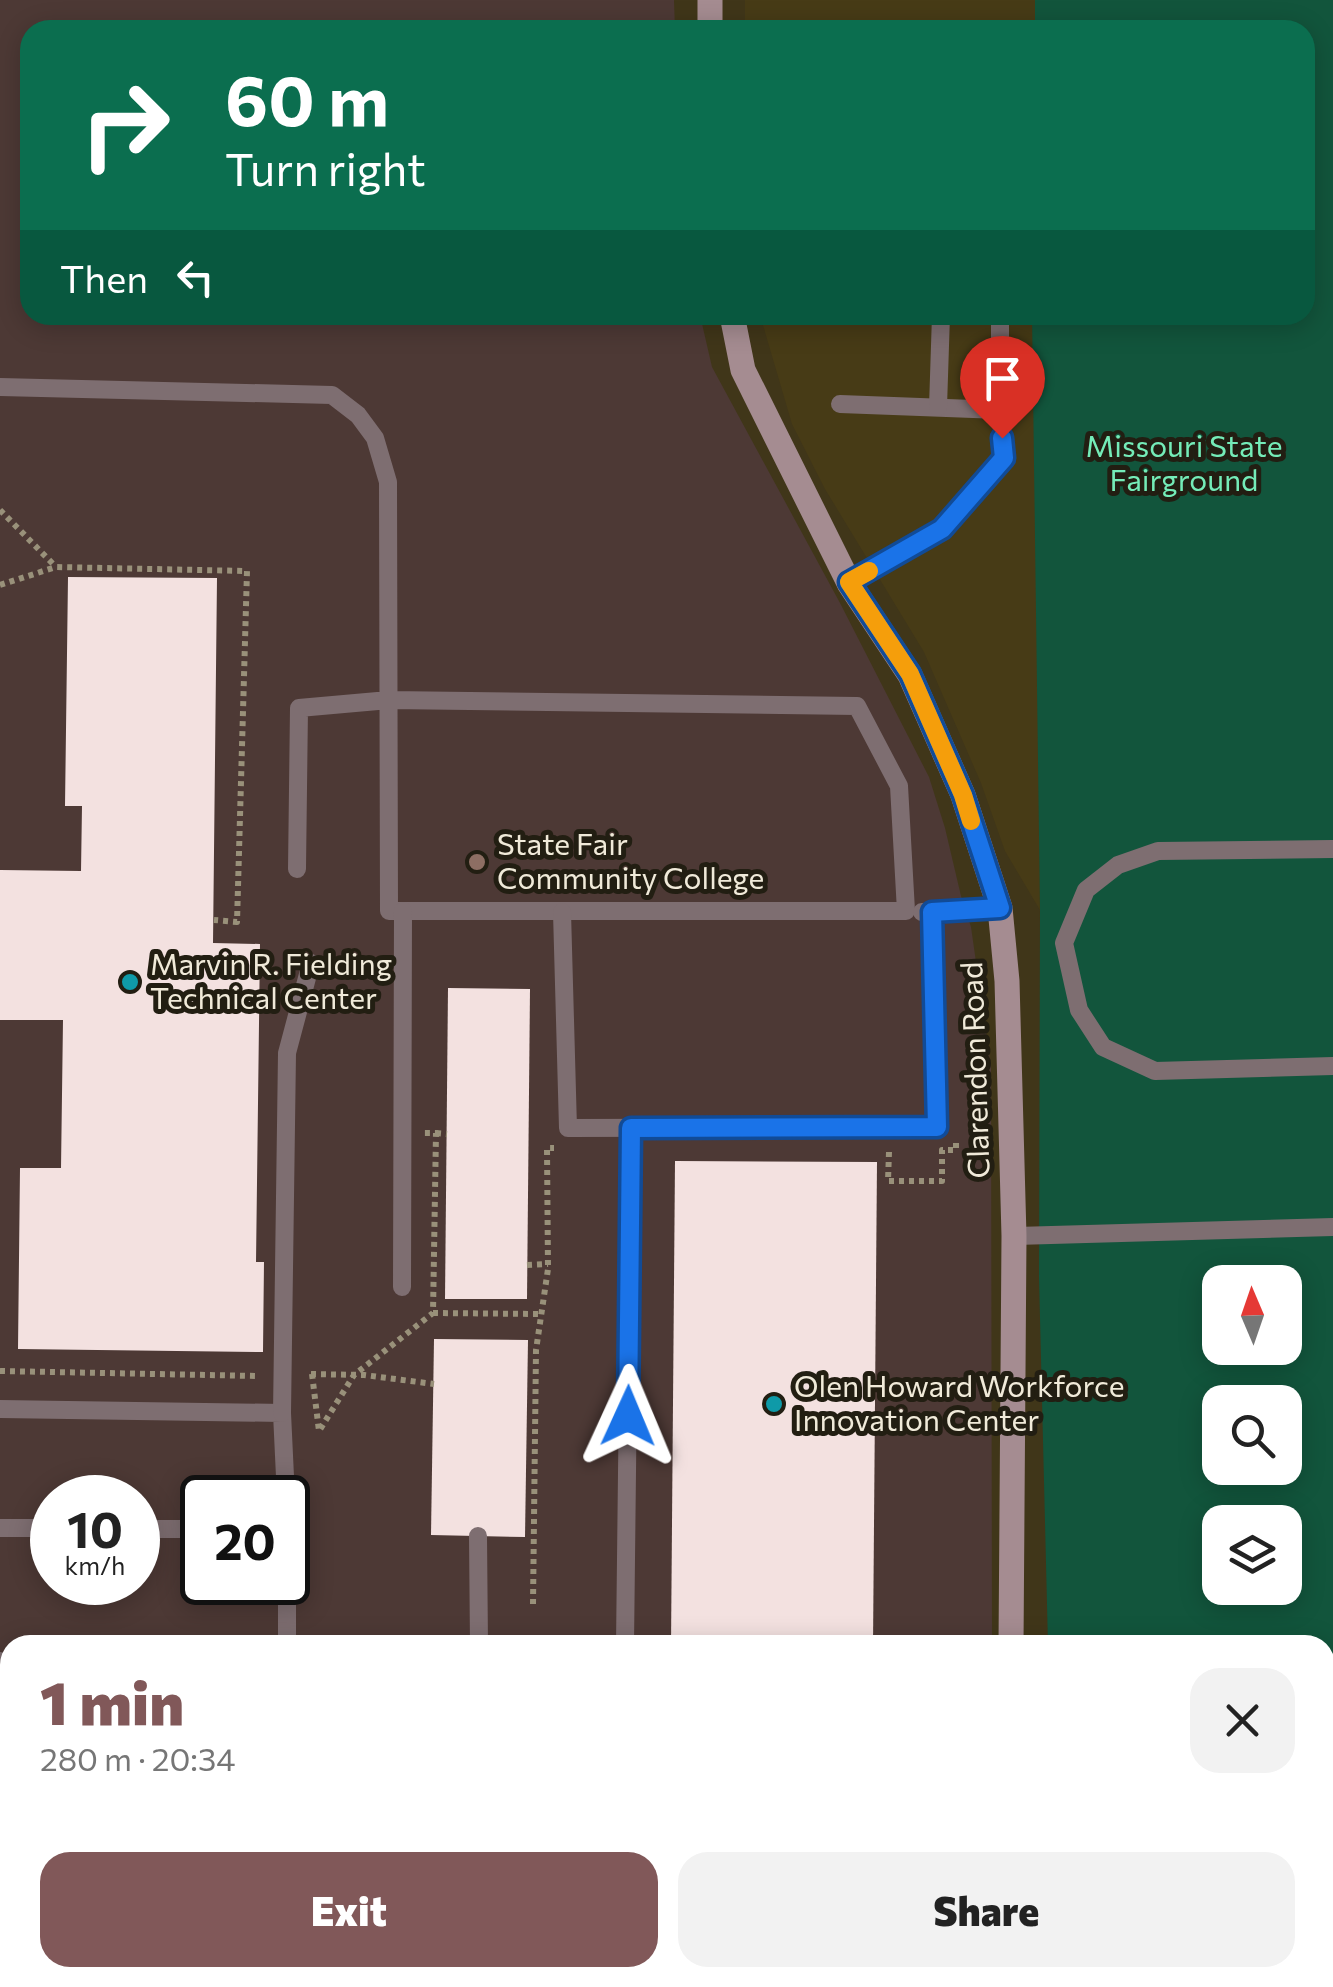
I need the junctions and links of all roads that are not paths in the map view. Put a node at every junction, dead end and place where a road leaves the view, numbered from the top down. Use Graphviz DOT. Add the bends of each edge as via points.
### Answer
graph roads {
  1 [pos="734,325"];
  2 [pos="941,325"];
  3 [pos="1000,325"];
  4 [pos="0,387"];
  5 [pos="840,404"];
  6 [pos="938,407"];
  7 [pos="1000,410"];
  8 [pos="849,582"];
  9 [pos="388,700"];
  10 [pos="1333,850"];
  11 [pos="298,868"];
  12 [pos="1000,908"];
  13 [pos="403,912"];
  14 [pos="562,912"];
  15 [pos="906,912"];
  16 [pos="932,912"];
  17 [pos="310,964"];
  18 [pos="1333,1066"];
  19 [pos="631,1128"];
  20 [pos="1333,1227"];
  21 [pos="1014,1236"];
  22 [pos="402,1287"];
  23 [pos="0,1410"];
  24 [pos="282,1414"];
  25 [pos="285,1475"];
  26 [pos="0,1528"];
  27 [pos="30,1528"];
  28 [pos="478,1536"];
  29 [pos="287,1605"];
  30 [pos="287,1635"];
  31 [pos="479,1635"];
  32 [pos="625,1635"];
  33 [pos="1011,1635"];
  1 -- 8 [label="street, Clarendon Road" via="743,370"];
  2 -- 6 [label="lane"];
  3 -- 7 [label="lane"];
  4 -- 9 [label="lane" via="332,395 358,415 374,438 388,482"];
  5 -- 6 [label="lane"];
  6 -- 7 [label="lane"];
  7 -- 8 [label="lane" via="1004,458 942,529"];
  8 -- 12 [label="street, Clarendon Road" via="910,674 963,795"];
  9 -- 11 [label="lane" via="298,708"];
  9 -- 13 [label="lane" via="389,911"];
  9 -- 15 [label="lane" via="857,706 898,786"];
  10 -- 18 [label="lane" via="1158,851 1118,865 1086,890 1064,943 1078,1010 1102,1047 1156,1071"];
  12 -- 16 [label="lane"];
  12 -- 21 [label="street, Clarendon Road"];
  13 -- 14 [label="lane"];
  13 -- 22 [label="lane"];
  14 -- 15 [label="lane"];
  14 -- 19 [label="lane" via="568,1128"];
  15 -- 16 [label="lane"];
  16 -- 19 [label="lane" via="937,1127"];
  17 -- 24 [label="lane" via="288,1053"];
  19 -- 32 [label="lane"];
  20 -- 21 [label="lane"];
  21 -- 33 [label="street, Clarendon Road"];
  23 -- 24 [label="lane"];
  24 -- 25 [label="lane"];
  26 -- 27 [label="lane"];
  28 -- 31 [label="lane"];
  29 -- 30 [label="lane"];
}
